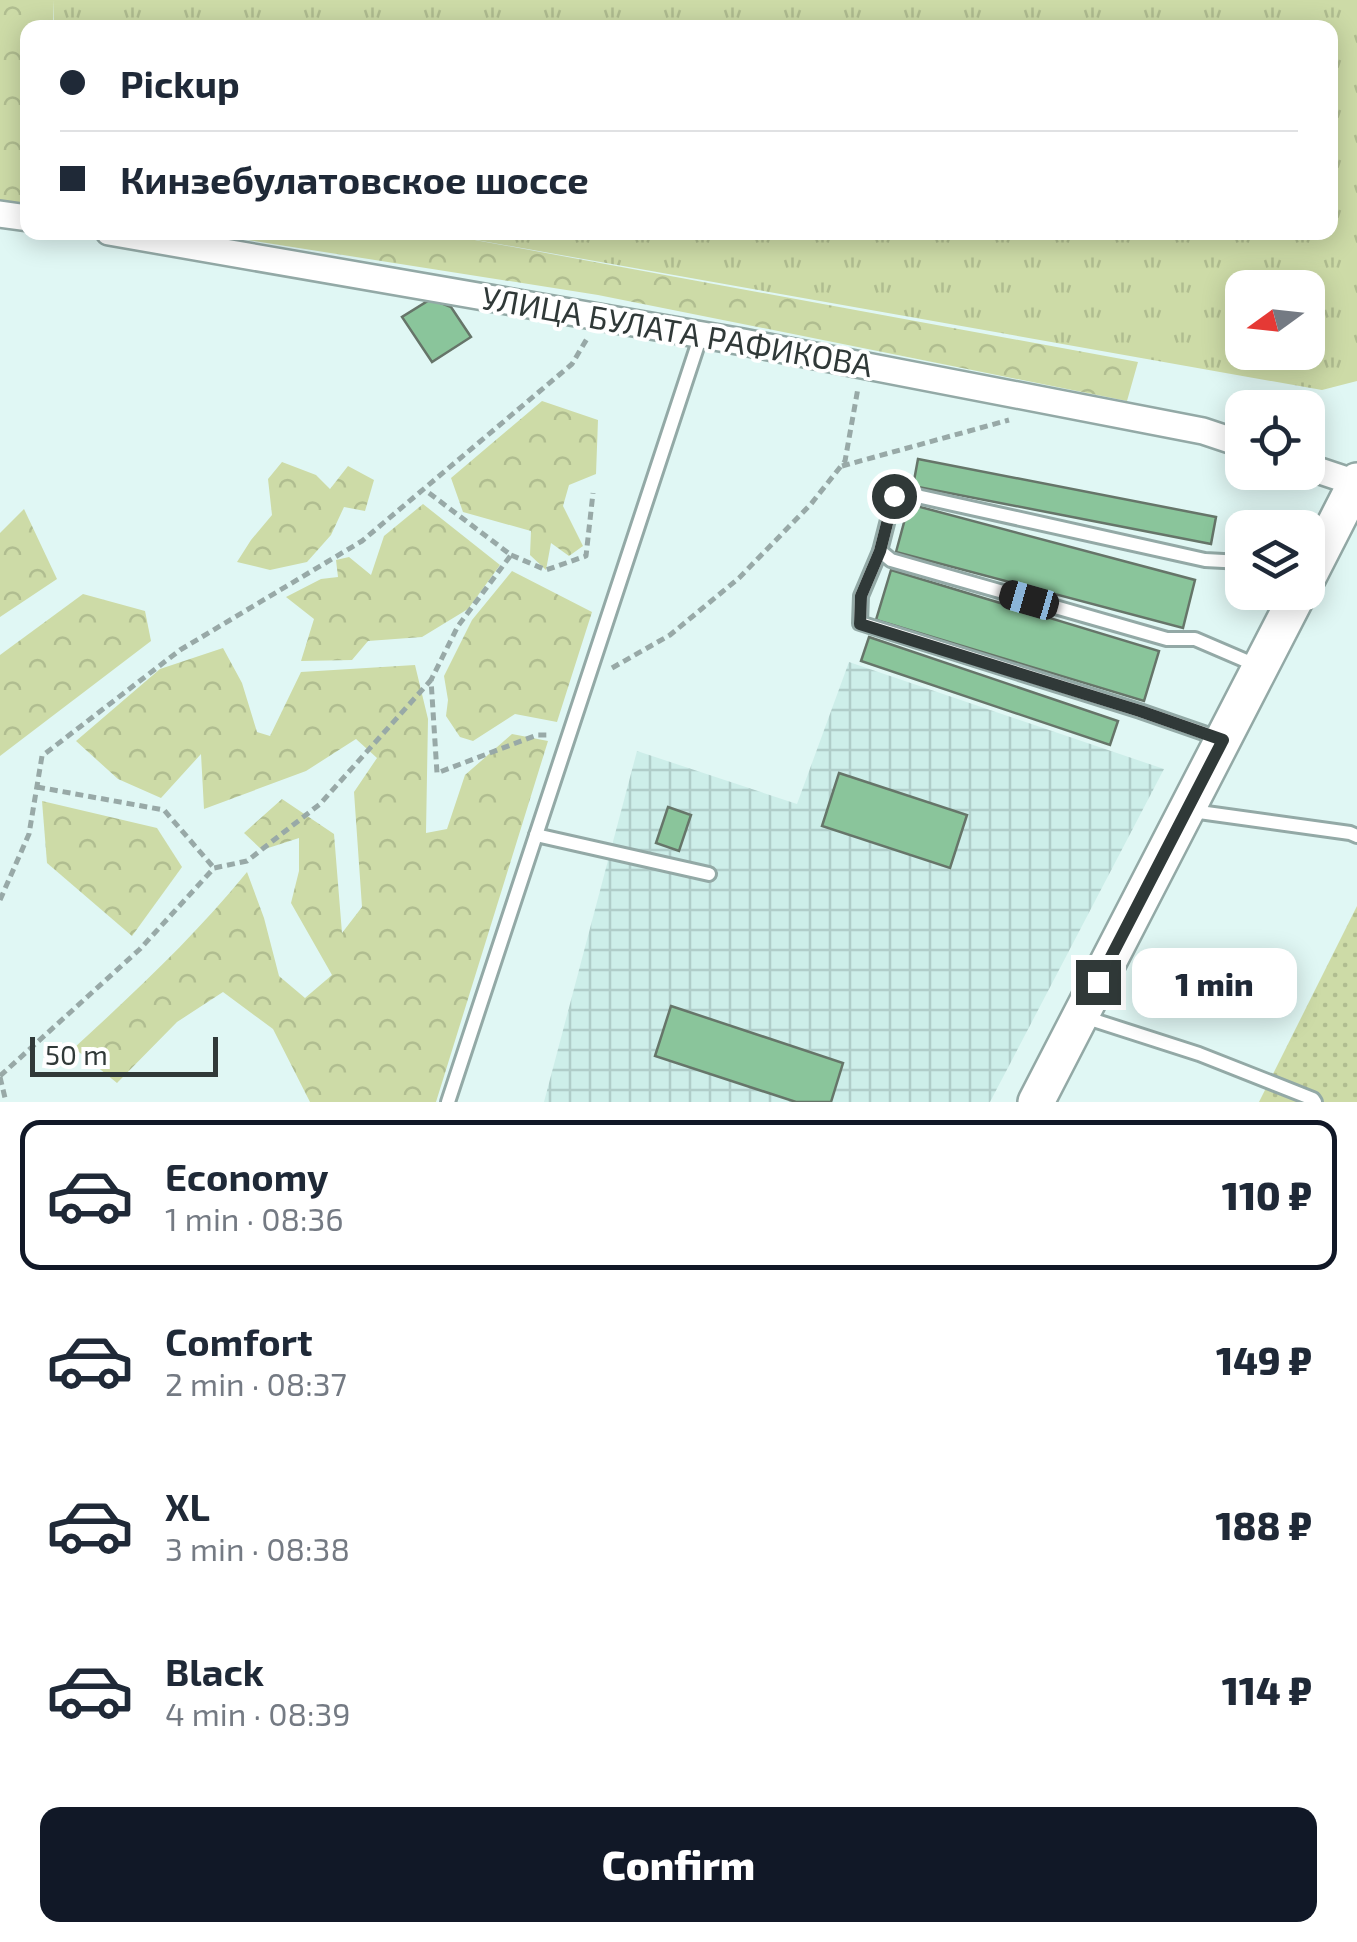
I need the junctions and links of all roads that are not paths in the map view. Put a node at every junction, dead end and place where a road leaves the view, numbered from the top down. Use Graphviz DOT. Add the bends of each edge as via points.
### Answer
graph roads {
  1 [pos="154,240"];
  2 [pos="700,334"];
  3 [pos="1225,438"];
  4 [pos="1325,472"];
  5 [pos="1356,482"];
  6 [pos="1325,540"];
  7 [pos="880,551"];
  8 [pos="1225,561"];
  9 [pos="1289,610"];
  10 [pos="1260,668"];
  11 [pos="1223,740"];
  12 [pos="1187,810"];
  13 [pos="536,835"];
  14 [pos="1357,836"];
  15 [pos="709,874"];
  16 [pos="1081,1016"];
  17 [pos="448,1102"];
  18 [pos="1036,1102"];
  19 [pos="1316,1102"];
  1 -- 2 [label="street, УЛИЦА БУЛАТА РАФИКОВА"];
  2 -- 3 [label="street, УЛИЦА БУЛАТА РАФИКОВА"];
  2 -- 13 [label="lane"];
  4 -- 5 [label="street"];
  5 -- 6 [label="main road"];
  7 -- 8 [label="lane" via="894,496 917,496"];
  7 -- 10 [label="lane" via="890,560 1167,639 1195,639"];
  7 -- 11 [label="lane" via="861,596 860,624"];
  9 -- 10 [label="main road"];
  10 -- 11 [label="main road"];
  11 -- 12 [label="main road"];
  12 -- 14 [label="lane"];
  12 -- 16 [label="main road"];
  13 -- 15 [label="lane"];
  13 -- 17 [label="lane"];
  16 -- 18 [label="main road"];
  16 -- 19 [label="lane"];
}
